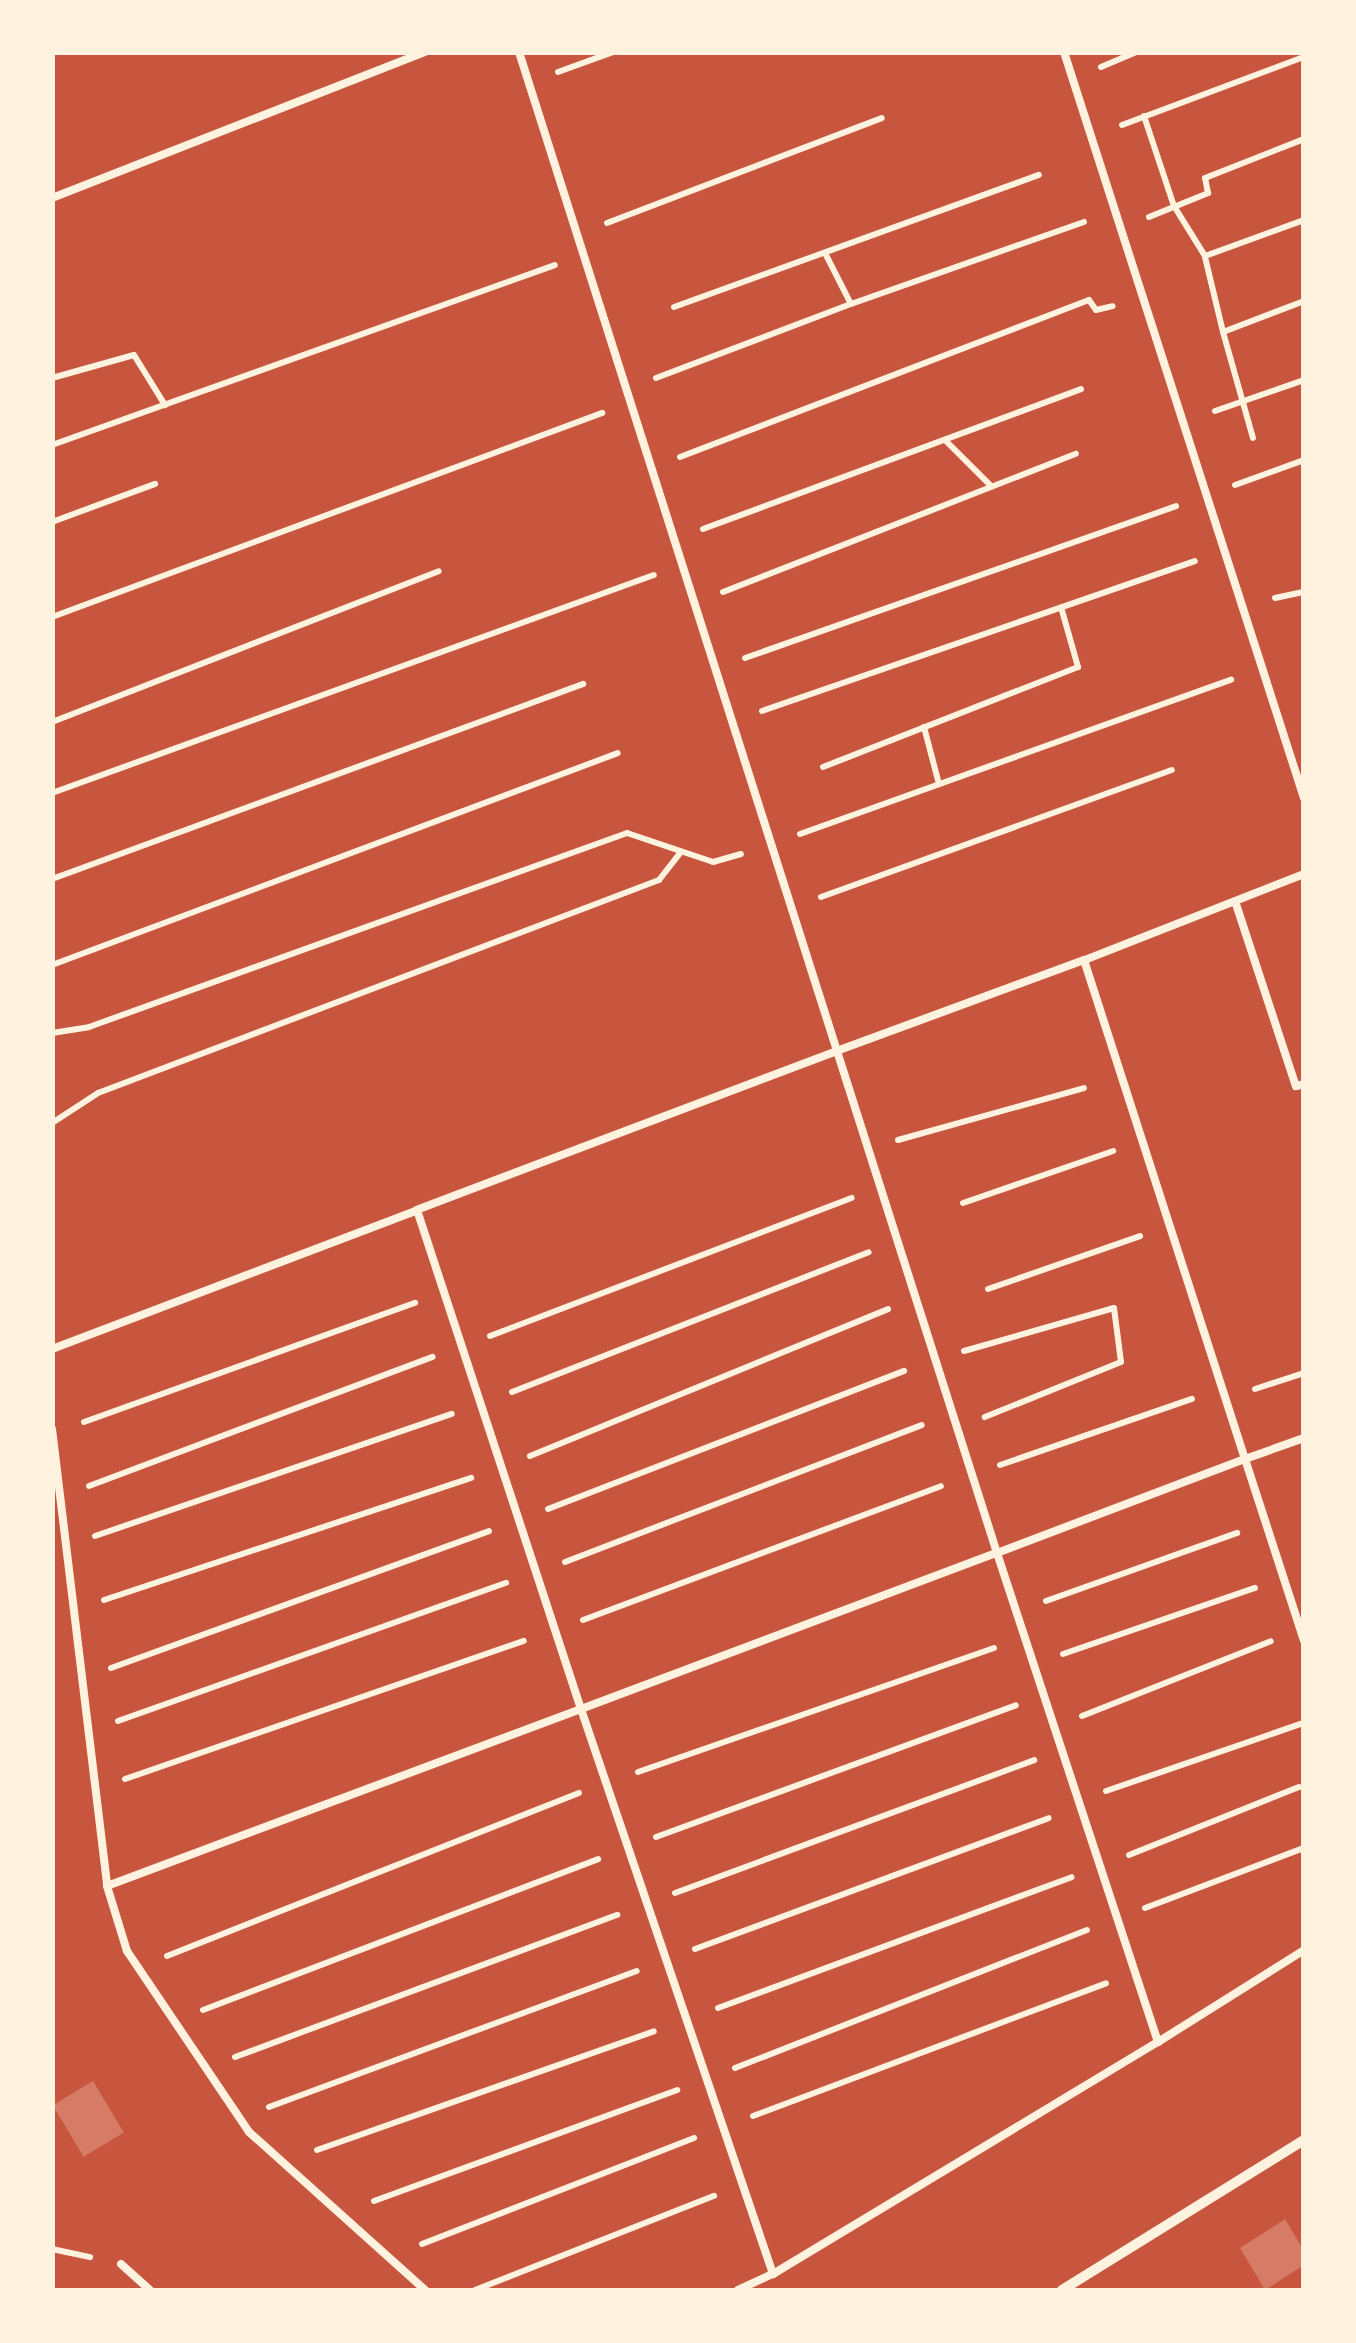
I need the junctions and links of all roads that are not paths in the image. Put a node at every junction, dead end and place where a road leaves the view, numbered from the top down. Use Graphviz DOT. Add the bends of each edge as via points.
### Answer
graph roads {
  1 [pos="425,52"];
  2 [pos="520,52"];
  3 [pos="1064,52"];
  4 [pos="52,198"];
  5 [pos="1304,798"];
  6 [pos="1304,874"];
  7 [pos="1235,901"];
  8 [pos="1084,960"];
  9 [pos="837,1051"];
  10 [pos="1304,1084"];
  11 [pos="418,1210"];
  12 [pos="52,1348"];
  13 [pos="53,1431"];
  14 [pos="1304,1438"];
  15 [pos="1245,1459"];
  16 [pos="997,1553"];
  17 [pos="1304,1641"];
  18 [pos="581,1708"];
  19 [pos="106,1886"];
  20 [pos="1304,1950"];
  21 [pos="1158,2042"];
  22 [pos="1304,2140"];
  23 [pos="120,2264"];
  24 [pos="772,2274"];
  25 [pos="150,2290"];
  26 [pos="425,2290"];
  27 [pos="738,2290"];
  28 [pos="1062,2290"];
  1 -- 4 [label="lane"];
  2 -- 9 [label="lane"];
  3 -- 5 [label="lane"];
  6 -- 7 [label="lane"];
  7 -- 8 [label="lane"];
  7 -- 10 [label="lane" via="1296,1086"];
  8 -- 9 [label="lane"];
  8 -- 15 [label="lane"];
  9 -- 11 [label="lane"];
  9 -- 16 [label="lane"];
  11 -- 12 [label="lane"];
  11 -- 18 [label="lane"];
  13 -- 19 [label="lane"];
  14 -- 15 [label="lane"];
  15 -- 16 [label="lane"];
  15 -- 17 [label="lane"];
  16 -- 18 [label="lane"];
  16 -- 21 [label="lane"];
  18 -- 19 [label="lane"];
  18 -- 24 [label="lane"];
  19 -- 26 [label="lane" via="138,1967 239,2118"];
  20 -- 21 [label="lane"];
  21 -- 24 [label="lane"];
  22 -- 28 [label="street"];
  23 -- 25 [label="lane"];
  24 -- 27 [label="lane"];
}
